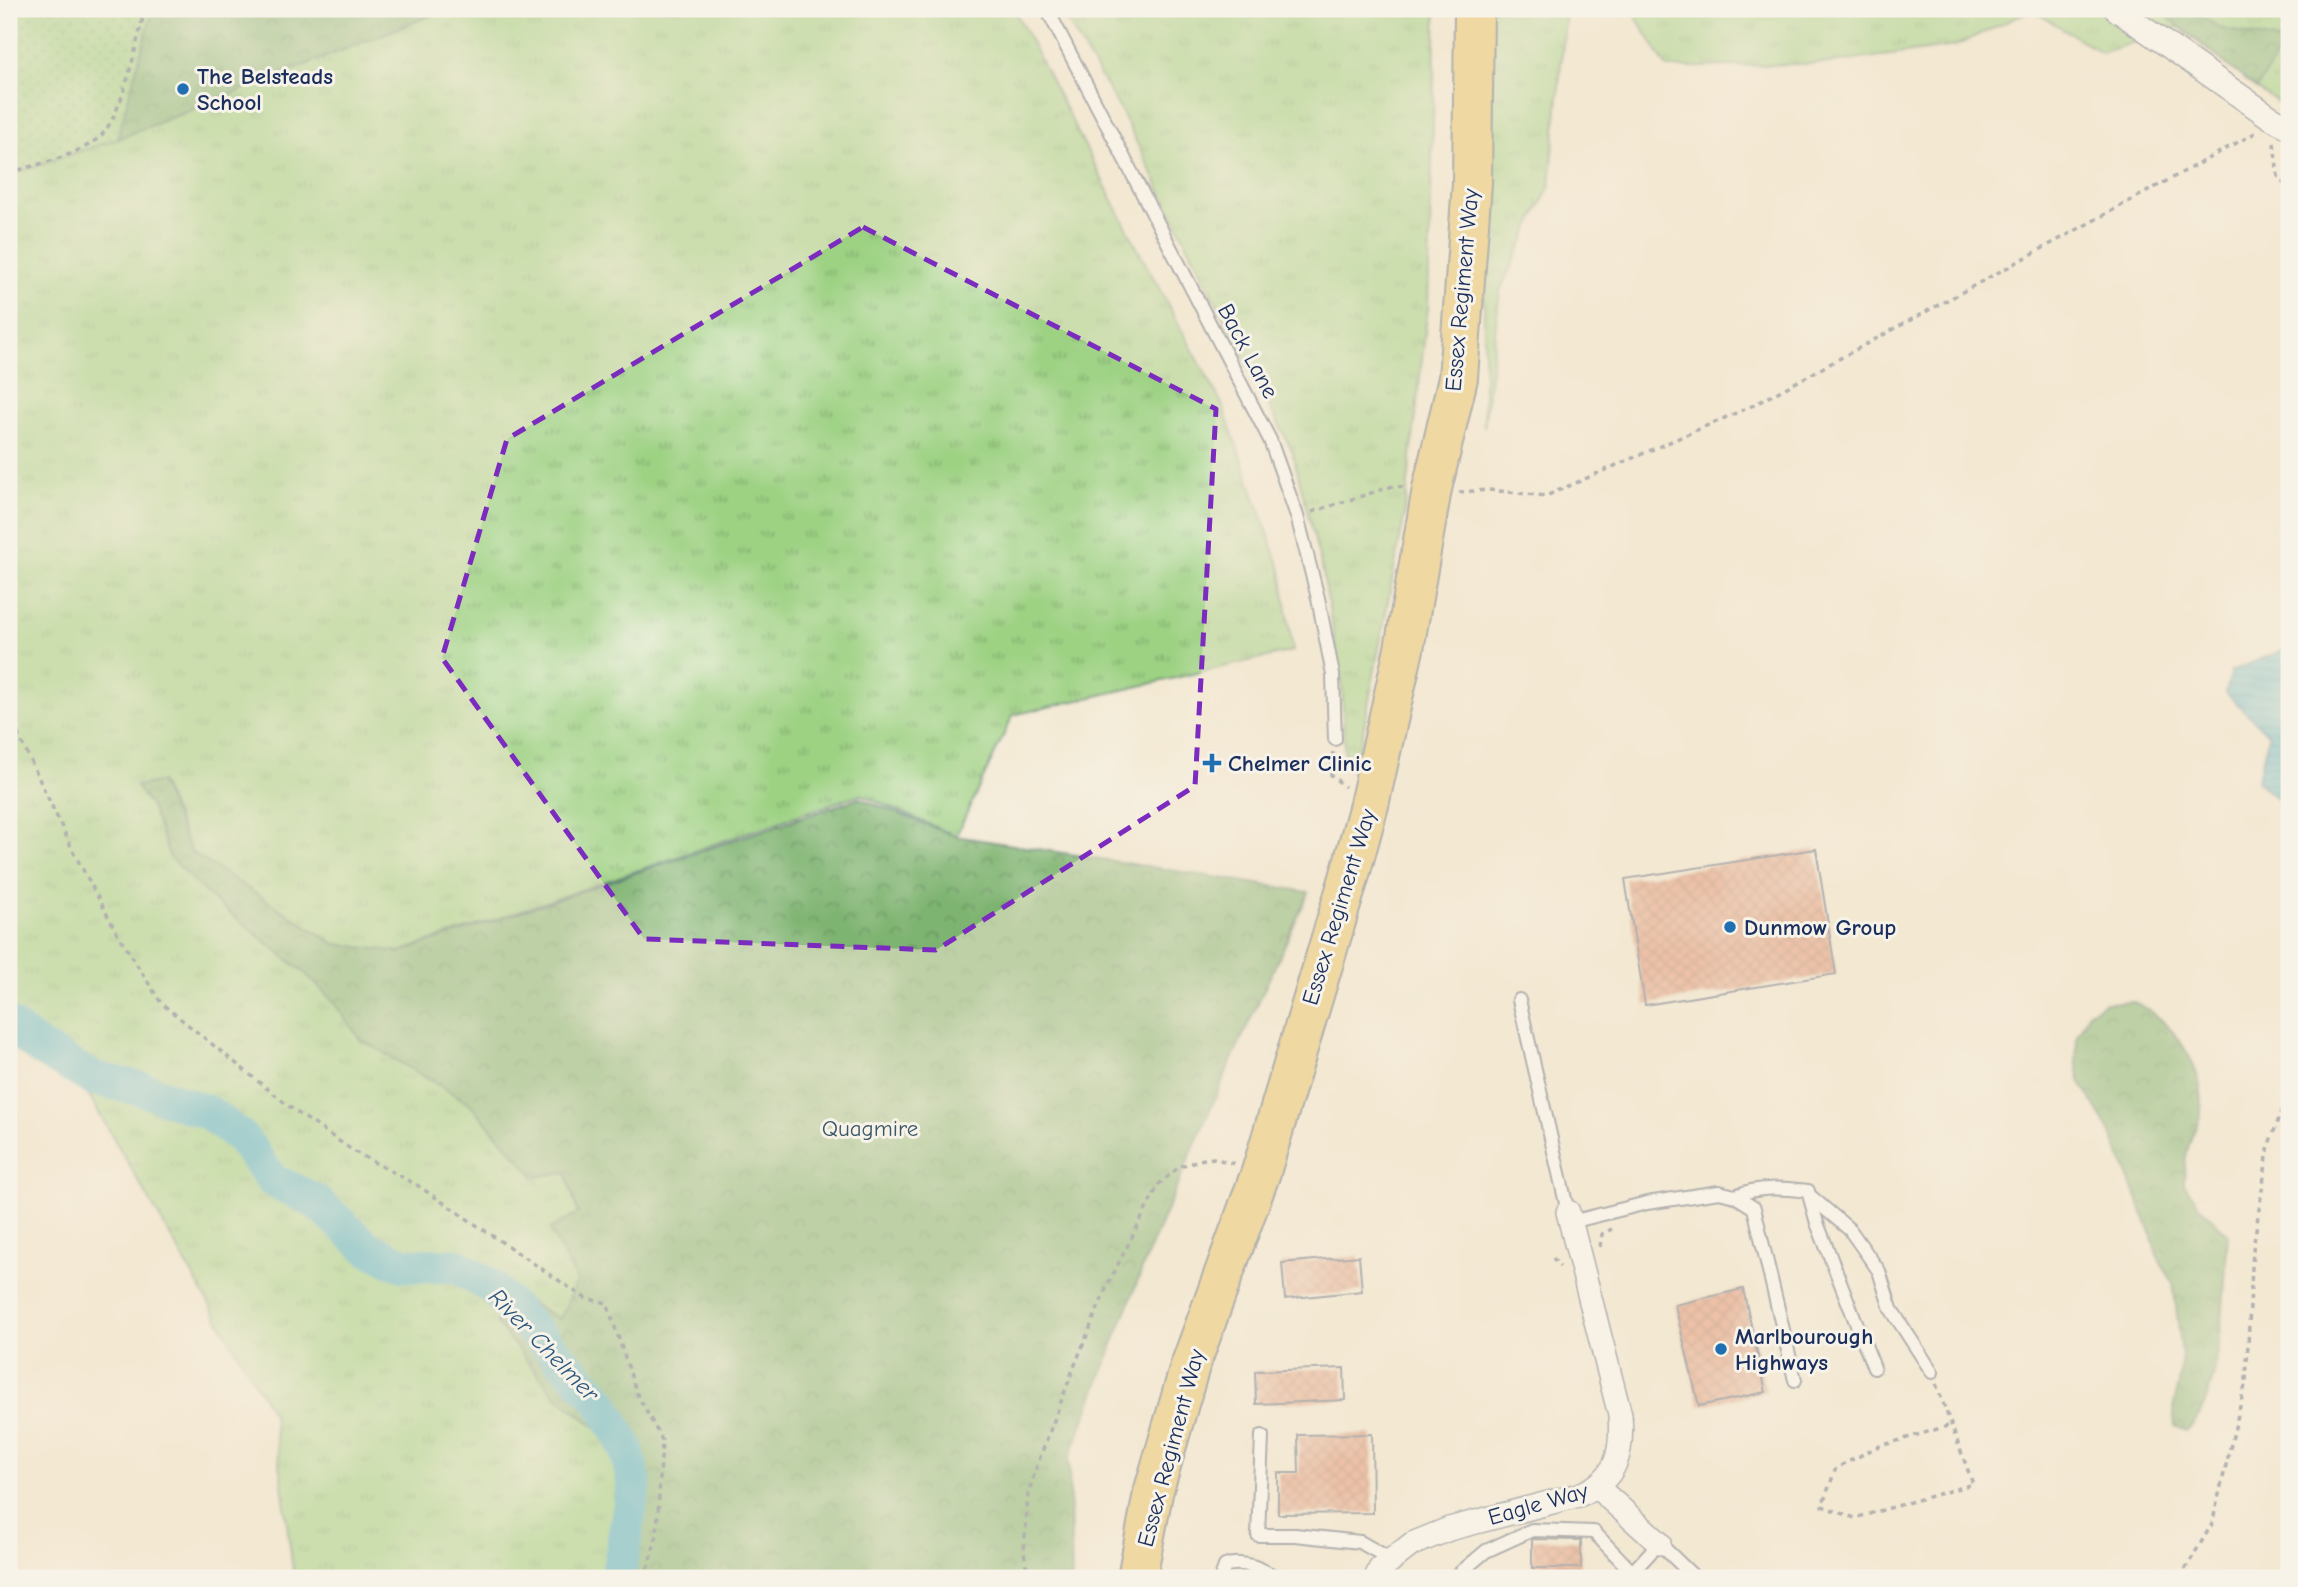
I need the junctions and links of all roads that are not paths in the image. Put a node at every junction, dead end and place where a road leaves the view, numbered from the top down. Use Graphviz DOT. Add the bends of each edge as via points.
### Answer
graph roads {
  1 [pos="1046,9"];
  2 [pos="1474,9"];
  3 [pos="2116,9"];
  4 [pos="2280,122"];
  5 [pos="1335,739"];
  6 [pos="1519,1000"];
  7 [pos="1809,1195"];
  8 [pos="1735,1196"];
  9 [pos="1569,1217"];
  10 [pos="1874,1368"];
  11 [pos="1932,1372"];
  12 [pos="1795,1380"];
  13 [pos="1262,1436"];
  14 [pos="1598,1488"];
  15 [pos="1659,1543"];
  16 [pos="1392,1560"];
  17 [pos="1222,1574"];
  18 [pos="1692,1574"];
  19 [pos="1630,1575"];
  20 [pos="1137,1578"];
  21 [pos="1277,1578"];
  22 [pos="1377,1578"];
  23 [pos="1454,1578"];
  1 -- 5 [label="lane, Back Lane" via="1264,428 1297,516 1318,598 1333,675"];
  2 -- 20 [label="highway, Essex Regiment Way" via="1472,183 1458,378 1432,489 1404,649 1369,805 1261,1172 1190,1366 1153,1493"];
  3 -- 4 [label="street"];
  6 -- 9 [label="lane"];
  7 -- 8 [label="lane" via="1808,1191 1782,1188"];
  7 -- 10 [label="lane"];
  7 -- 11 [label="lane" via="1850,1230 1879,1271 1891,1309"];
  8 -- 9 [label="lane" via="1719,1192 1690,1195"];
  8 -- 12 [label="lane" via="1754,1208"];
  9 -- 14 [label="street, Eagle Way" via="1620,1415 1622,1441 1615,1465"];
  13 -- 16 [label="lane" via="1258,1535 1360,1542"];
  14 -- 15 [label="street"];
  14 -- 16 [label="street, Eagle Way" via="1449,1530 1412,1544"];
  15 -- 18 [label="lane"];
  15 -- 19 [label="lane"];
  16 -- 22 [label="street, Eagle Way"];
  17 -- 21 [label="lane" via="1231,1563 1262,1568"];
  19 -- 23 [label="lane" via="1594,1532 1532,1530 1486,1551"];
}
